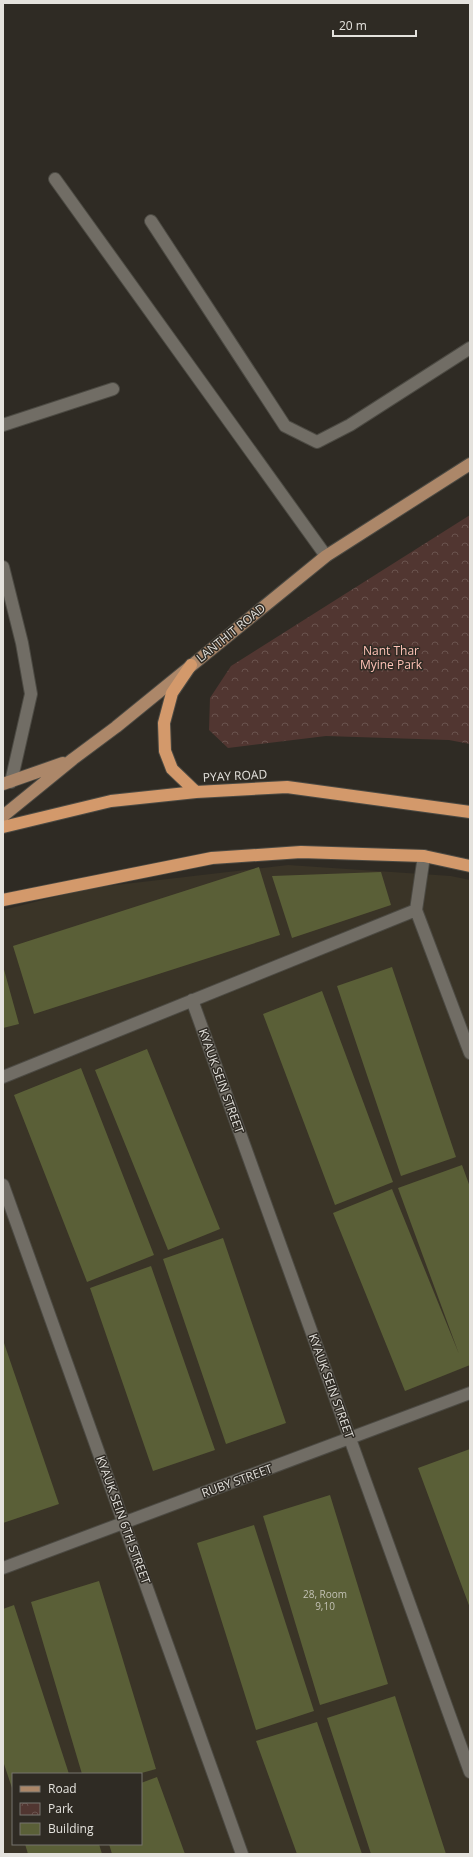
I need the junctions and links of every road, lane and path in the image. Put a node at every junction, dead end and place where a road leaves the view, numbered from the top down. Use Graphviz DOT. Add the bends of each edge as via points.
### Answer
graph roads {
  1 [pos="55,179"];
  2 [pos="151,221"];
  3 [pos="470,348"];
  4 [pos="113,389"];
  5 [pos="3,425"];
  6 [pos="470,464"];
  7 [pos="326,556"];
  8 [pos="3,567"];
  9 [pos="191,666"];
  10 [pos="74,759"];
  11 [pos="7,783"];
  12 [pos="196,792"];
  13 [pos="470,812"];
  14 [pos="3,816"];
  15 [pos="3,827"];
  16 [pos="424,856"];
  17 [pos="470,866"];
  18 [pos="3,900"];
  19 [pos="416,910"];
  20 [pos="192,1000"];
  21 [pos="470,1053"];
  22 [pos="3,1077"];
  23 [pos="3,1185"];
  24 [pos="470,1393"];
  25 [pos="350,1439"];
  26 [pos="124,1522"];
  27 [pos="3,1568"];
  28 [pos="470,1772"];
  29 [pos="242,1854"];
  1 -- 7 [label="street"];
  2 -- 3 [label="street" via="285,426 317,442 350,425"];
  4 -- 5 [label="street"];
  6 -- 7 [label="main road, LANTHIT ROAD"];
  7 -- 9 [label="main road, LANTHIT ROAD"];
  8 -- 11 [label="street" via="22,643 31,694"];
  9 -- 10 [label="main road, LANTHIT ROAD"];
  9 -- 12 [label="highway" via="172,694 164,723 165,751 172,769"];
  10 -- 11 [label="main road"];
  10 -- 14 [label="main road, LANTHIT ROAD"];
  12 -- 13 [label="highway, PYAY ROAD" via="287,787"];
  12 -- 15 [label="highway, PYAY ROAD" via="111,801"];
  16 -- 17 [label="highway"];
  16 -- 18 [label="highway" via="300,852 212,858"];
  16 -- 19 [label="street"];
  19 -- 20 [label="street"];
  19 -- 21 [label="street"];
  20 -- 22 [label="street"];
  20 -- 25 [label="street, KYAUK SEIN STREET"];
  23 -- 26 [label="street, KYAUK SEIN 6TH STREET"];
  24 -- 25 [label="street, RUBY STREET"];
  25 -- 26 [label="street, RUBY STREET"];
  25 -- 28 [label="street, KYAUK SEIN STREET"];
  26 -- 27 [label="street, RUBY STREET"];
  26 -- 29 [label="street, KYAUK SEIN 6TH STREET"];
}
